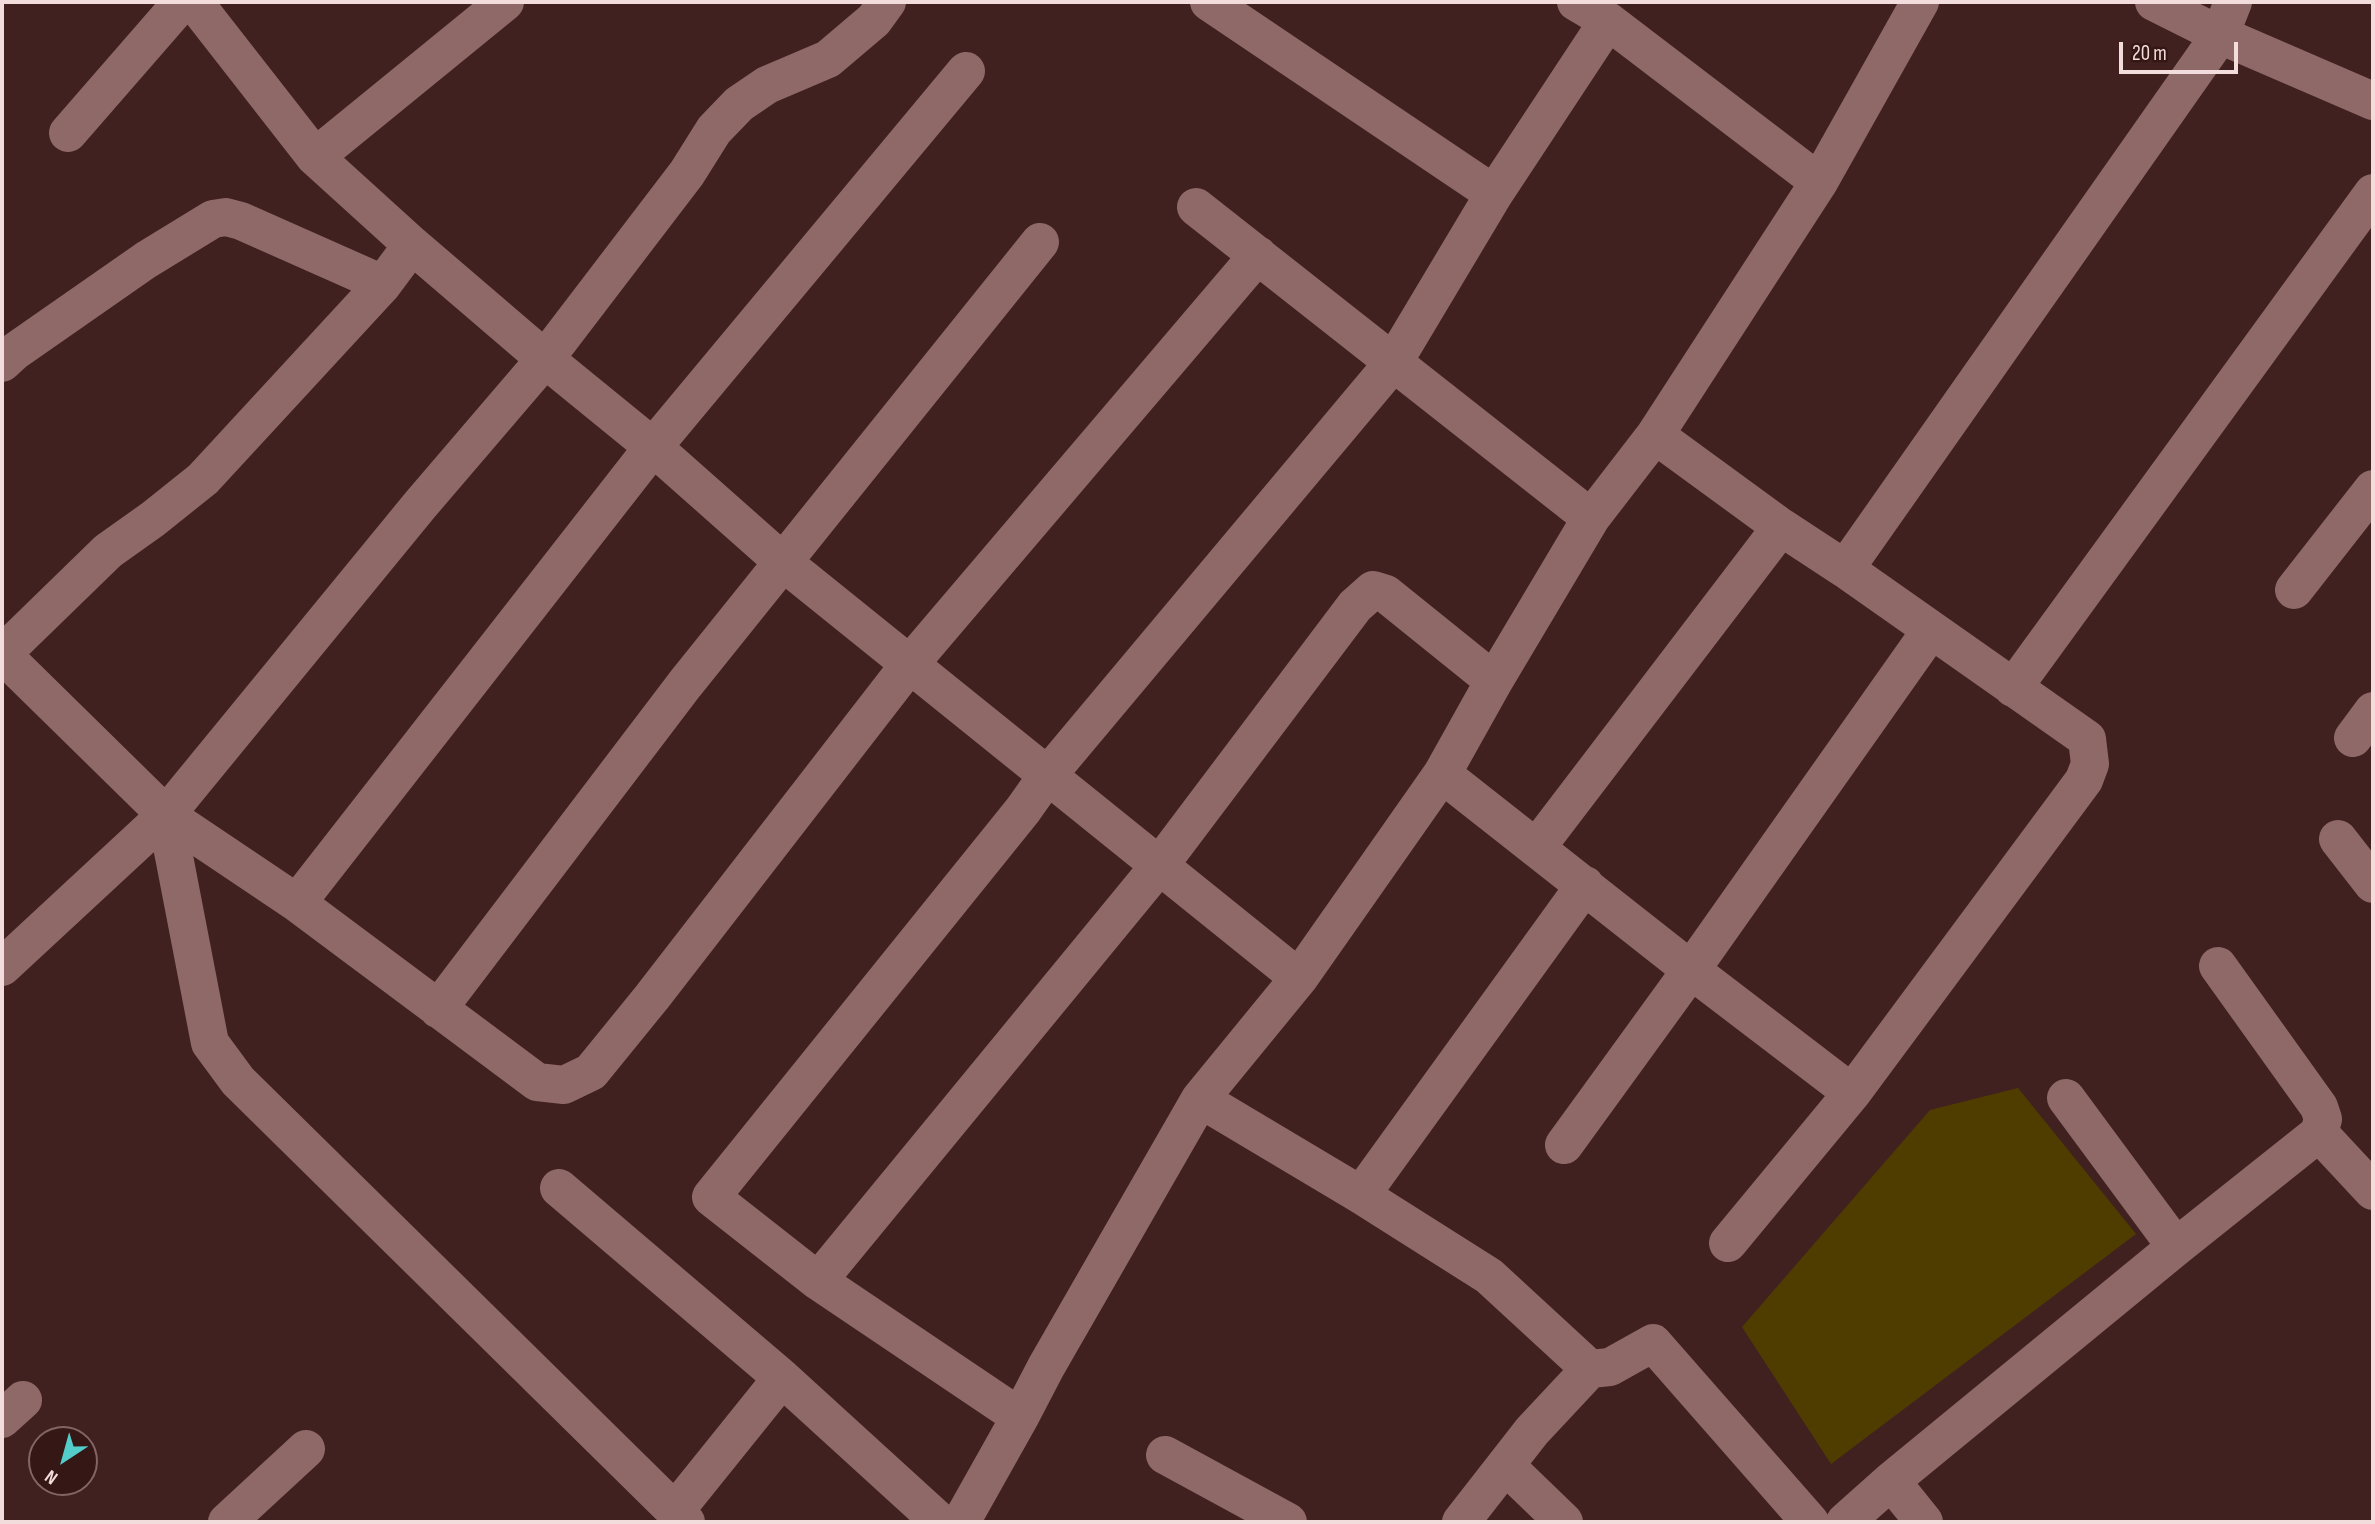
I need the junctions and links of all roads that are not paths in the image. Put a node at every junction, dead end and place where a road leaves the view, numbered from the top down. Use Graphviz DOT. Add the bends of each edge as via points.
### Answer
graph roads {
  1 [pos="182,2"];
  2 [pos="194,2"];
  3 [pos="505,2"];
  4 [pos="887,2"];
  5 [pos="1209,2"];
  6 [pos="1920,2"];
  7 [pos="2154,2"];
  8 [pos="1592,11"];
  9 [pos="2226,19"];
  10 [pos="966,71"];
  11 [pos="2373,101"];
  12 [pos="68,133"];
  13 [pos="315,158"];
  14 [pos="1819,182"];
  15 [pos="2373,193"];
  16 [pos="1494,194"];
  17 [pos="1196,207"];
  18 [pos="1040,242"];
  19 [pos="412,245"];
  20 [pos="1258,256"];
  21 [pos="383,284"];
  22 [pos="6,352"];
  23 [pos="545,359"];
  24 [pos="1393,363"];
  25 [pos="1655,435"];
  26 [pos="653,447"];
  27 [pos="2373,489"];
  28 [pos="1591,518"];
  29 [pos="1781,527"];
  30 [pos="784,563"];
  31 [pos="1845,569"];
  32 [pos="2294,590"];
  33 [pos="1931,630"];
  34 [pos="2,654"];
  35 [pos="909,664"];
  36 [pos="1494,681"];
  37 [pos="2013,688"];
  38 [pos="1442,774"];
  39 [pos="1047,776"];
  40 [pos="166,815"];
  41 [pos="2338,839"];
  42 [pos="1537,848"];
  43 [pos="1159,866"];
  44 [pos="2373,884"];
  45 [pos="1585,885"];
  46 [pos="297,902"];
  47 [pos="2217,966"];
  48 [pos="2,967"];
  49 [pos="1691,970"];
  50 [pos="1299,978"];
  51 [pos="438,1009"];
  52 [pos="1852,1093"];
  53 [pos="2066,1097"];
  54 [pos="1200,1099"];
  55 [pos="2319,1133"];
  56 [pos="1564,1145"];
  57 [pos="559,1188"];
  58 [pos="2373,1191"];
  59 [pos="1361,1195"];
  60 [pos="1728,1243"];
  61 [pos="2176,1247"];
  62 [pos="818,1281"];
  63 [pos="1590,1370"];
  64 [pos="782,1378"];
  65 [pos="1020,1417"];
  66 [pos="306,1449"];
  67 [pos="1165,1455"];
  68 [pos="1506,1466"];
  69 [pos="1891,1481"];
  70 [pos="680,1517"];
  71 [pos="227,1522"];
  72 [pos="940,1522"];
  73 [pos="961,1522"];
  74 [pos="1288,1522"];
  75 [pos="1461,1522"];
  76 [pos="1564,1522"];
  77 [pos="1810,1522"];
  78 [pos="1845,1522"];
  79 [pos="1924,1522"];
  1 -- 12 [label="street"];
  2 -- 13 [label="street"];
  3 -- 13 [label="street"];
  4 -- 23 [label="street" via="874,20 828,59 768,85 739,104 714,130 687,173"];
  5 -- 16 [label="street"];
  6 -- 14 [label="street"];
  7 -- 9 [label="street"];
  8 -- 14 [label="street"];
  8 -- 16 [label="street"];
  9 -- 11 [label="street"];
  9 -- 31 [label="street"];
  10 -- 26 [label="street"];
  13 -- 19 [label="street"];
  14 -- 25 [label="street"];
  15 -- 37 [label="street"];
  16 -- 24 [label="street"];
  17 -- 20 [label="street"];
  18 -- 30 [label="street"];
  19 -- 21 [label="street"];
  19 -- 23 [label="street"];
  20 -- 24 [label="street"];
  20 -- 35 [label="street"];
  21 -- 22 [label="street" via="240,221 213,219"];
  21 -- 34 [label="street" via="203,479 108,551"];
  23 -- 26 [label="street"];
  23 -- 40 [label="street"];
  24 -- 28 [label="street"];
  24 -- 39 [label="street"];
  25 -- 28 [label="street"];
  25 -- 29 [label="street"];
  26 -- 30 [label="street"];
  26 -- 46 [label="street"];
  27 -- 32 [label="street"];
  28 -- 36 [label="street"];
  29 -- 31 [label="street"];
  29 -- 42 [label="street"];
  30 -- 35 [label="street"];
  30 -- 51 [label="street" via="685,684"];
  31 -- 33 [label="street"];
  33 -- 37 [label="street"];
  33 -- 49 [label="street"];
  34 -- 40 [label="street"];
  35 -- 39 [label="street"];
  35 -- 51 [label="street" via="591,1072 564,1085 537,1082"];
  36 -- 38 [label="street"];
  36 -- 43 [label="street" via="1387,594 1373,590 1355,606"];
  37 -- 52 [label="street" via="2087,738 2090,764 2084,780"];
  38 -- 42 [label="street"];
  38 -- 50 [label="street"];
  39 -- 43 [label="street"];
  39 -- 62 [label="street" via="712,1197"];
  40 -- 46 [label="street"];
  40 -- 48 [label="street"];
  40 -- 70 [label="street" via="210,1043 238,1081"];
  41 -- 44 [label="street"];
  42 -- 45 [label="street"];
  43 -- 50 [label="street"];
  43 -- 62 [label="street"];
  45 -- 49 [label="street"];
  45 -- 59 [label="street"];
  46 -- 51 [label="street"];
  47 -- 55 [label="street" via="2319,1107 2323,1119"];
  49 -- 52 [label="street"];
  49 -- 56 [label="street"];
  50 -- 54 [label="street"];
  52 -- 60 [label="street"];
  53 -- 61 [label="street"];
  54 -- 59 [label="street"];
  54 -- 65 [label="street"];
  55 -- 58 [label="street"];
  55 -- 61 [label="street"];
  57 -- 64 [label="street"];
  59 -- 63 [label="street" via="1489,1276"];
  61 -- 69 [label="street"];
  62 -- 65 [label="street"];
  63 -- 68 [label="street"];
  63 -- 77 [label="street" via="1610,1367 1653,1343"];
  64 -- 70 [label="street"];
  64 -- 72 [label="street"];
  65 -- 73 [label="street"];
  66 -- 71 [label="street"];
  67 -- 74 [label="street"];
  68 -- 75 [label="street"];
  68 -- 76 [label="street"];
  69 -- 78 [label="street"];
  69 -- 79 [label="street"];
}
